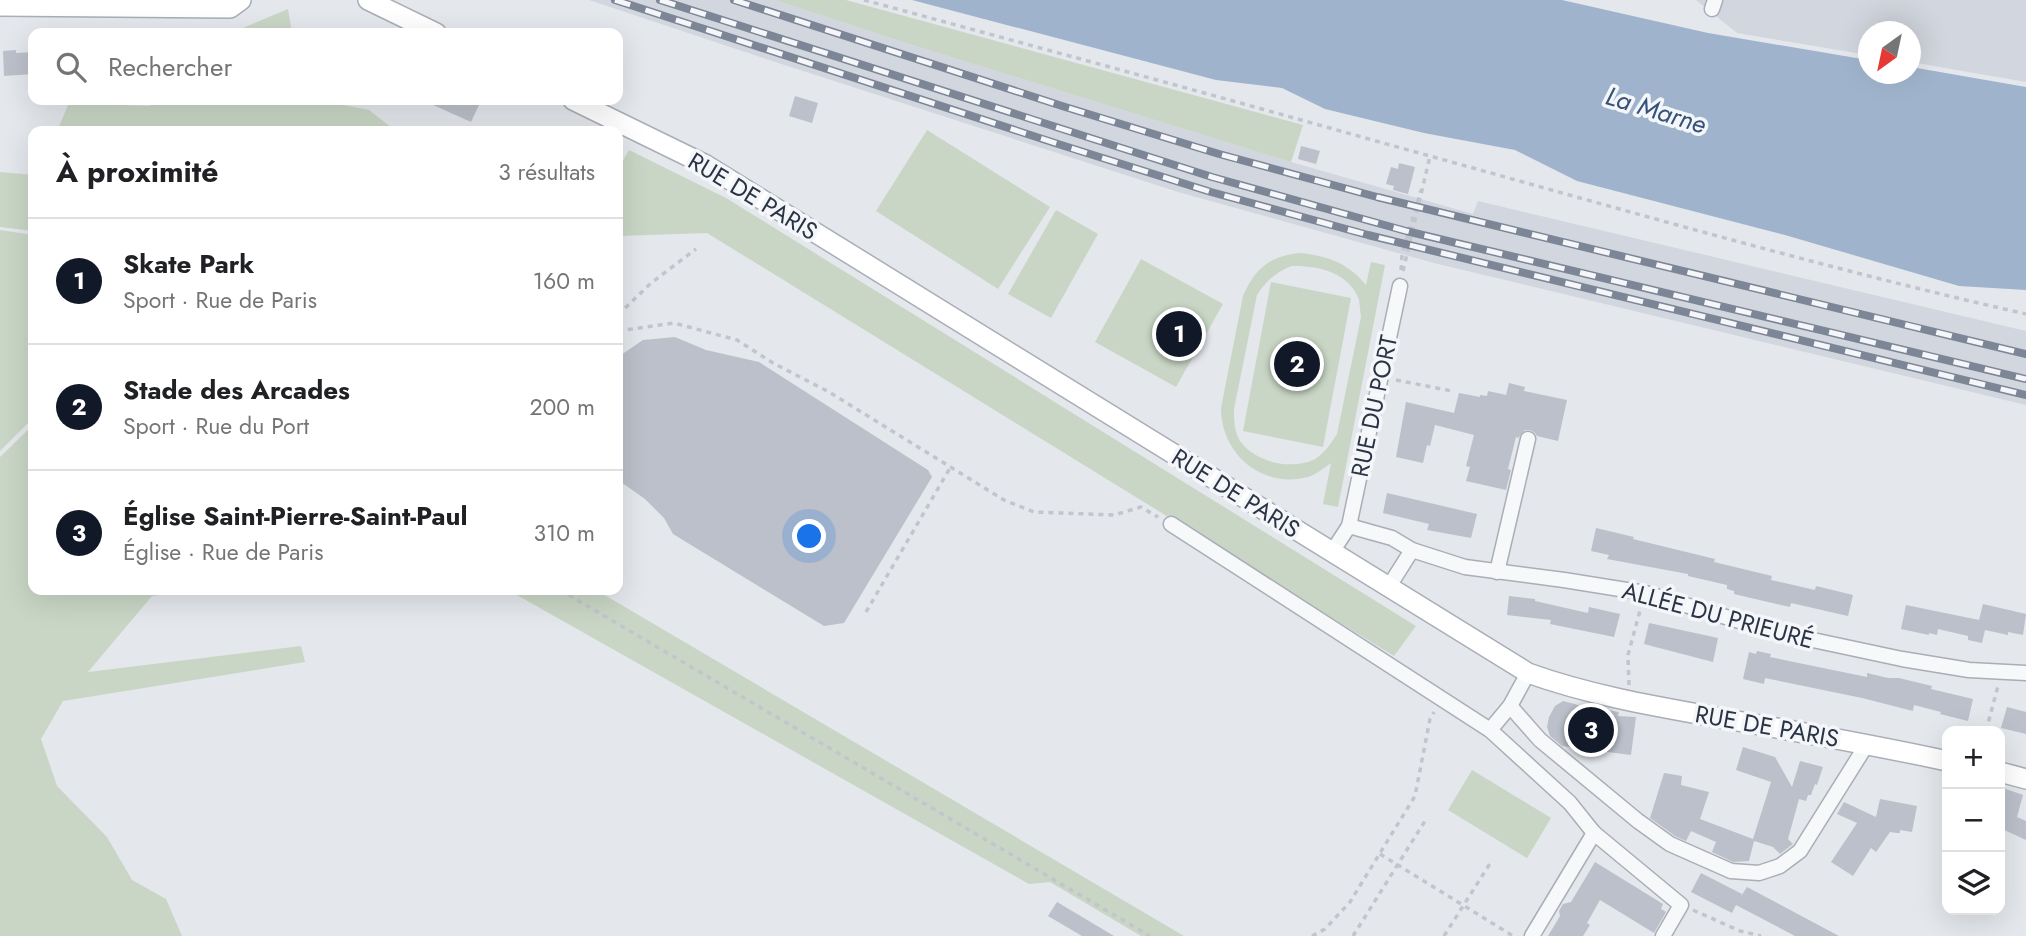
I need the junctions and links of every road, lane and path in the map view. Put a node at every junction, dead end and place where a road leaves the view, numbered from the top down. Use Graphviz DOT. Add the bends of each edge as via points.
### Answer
graph roads {
  1 [pos="242,0"];
  2 [pos="368,0"];
  3 [pos="864,0"];
  4 [pos="0,6"];
  5 [pos="426,28"];
  6 [pos="583,105"];
  7 [pos="1430,156"];
  8 [pos="696,249"];
  9 [pos="1400,286"];
  10 [pos="623,310"];
  11 [pos="2026,314"];
  12 [pos="623,330"];
  13 [pos="1380,376"];
  14 [pos="1452,391"];
  15 [pos="1528,439"];
  16 [pos="950,468"];
  17 [pos="1171,524"];
  18 [pos="1349,526"];
  19 [pos="1412,550"];
  20 [pos="1332,552"];
  21 [pos="1497,572"];
  22 [pos="1388,587"];
  23 [pos="1644,593"];
  24 [pos="569,595"];
  25 [pos="866,612"];
  26 [pos="2001,672"];
  27 [pos="1528,673"];
  28 [pos="2026,673"];
  29 [pos="1441,698"];
  30 [pos="1630,701"];
  31 [pos="1510,706"];
  32 [pos="1987,726"];
  33 [pos="1490,730"];
  34 [pos="1867,744"];
  35 [pos="1942,760"];
  36 [pos="2005,773"];
  37 [pos="2026,779"];
  38 [pos="1424,821"];
  39 [pos="1594,832"];
  40 [pos="1380,854"];
  41 [pos="1491,862"];
  42 [pos="1397,865"];
  43 [pos="1681,905"];
  44 [pos="1463,906"];
  45 [pos="1150,936"];
  46 [pos="1312,936"];
  47 [pos="1353,936"];
  48 [pos="1444,936"];
  49 [pos="1513,936"];
  50 [pos="1532,936"];
  51 [pos="1664,936"];
  52 [pos="1760,936"];
  1 -- 4 [label="main road" via="230,8"];
  2 -- 5 [label="main road"];
  3 -- 7 [label="path"];
  6 -- 20 [label="main road, RUE DE PARIS" via="706,165"];
  7 -- 9 [label="path"];
  7 -- 11 [label="path" via="1642,216"];
  8 -- 10 [label="path"];
  9 -- 13 [label="street, RUE DU PORT"];
  12 -- 16 [label="path" via="674,323 737,340"];
  13 -- 14 [label="path"];
  13 -- 18 [label="street, RUE DU PORT"];
  15 -- 21 [label="street"];
  16 -- 17 [label="path" via="1034,512 1114,515 1141,507"];
  16 -- 25 [label="path"];
  17 -- 29 [label="street"];
  18 -- 19 [label="street, ALLÉE DU PRIEURÉ" via="1392,538"];
  18 -- 20 [label="street"];
  19 -- 21 [label="street, ALLÉE DU PRIEURÉ"];
  19 -- 22 [label="street"];
  20 -- 22 [label="main road, RUE DE PARIS"];
  21 -- 23 [label="street, ALLÉE DU PRIEURÉ"];
  22 -- 27 [label="main road, RUE DE PARIS"];
  23 -- 26 [label="street, ALLÉE DU PRIEURÉ" via="1780,633 1902,659"];
  23 -- 30 [label="path" via="1628,655"];
  24 -- 45 [label="path"];
  26 -- 28 [label="street, ALLÉE DU PRIEURÉ"];
  26 -- 32 [label="path"];
  27 -- 30 [label="main road, RUE DE PARIS"];
  27 -- 31 [label="street"];
  29 -- 33 [label="street"];
  29 -- 40 [label="path" via="1430,719 1415,796"];
  30 -- 34 [label="main road, RUE DE PARIS"];
  31 -- 33 [label="street"];
  31 -- 34 [label="street" via="1540,740 1670,844 1731,870 1759,873 1780,866 1800,850"];
  33 -- 39 [label="street" via="1570,803"];
  34 -- 35 [label="main road, RUE DE PARIS"];
  36 -- 37 [label="main road"];
  38 -- 42 [label="path"];
  39 -- 43 [label="street"];
  39 -- 50 [label="street"];
  40 -- 42 [label="path"];
  40 -- 46 [label="path" via="1350,902"];
  41 -- 44 [label="path"];
  42 -- 44 [label="path"];
  42 -- 47 [label="path"];
  43 -- 51 [label="street"];
  43 -- 52 [label="path" via="1740,932"];
  44 -- 48 [label="path"];
  44 -- 49 [label="path"];
}
